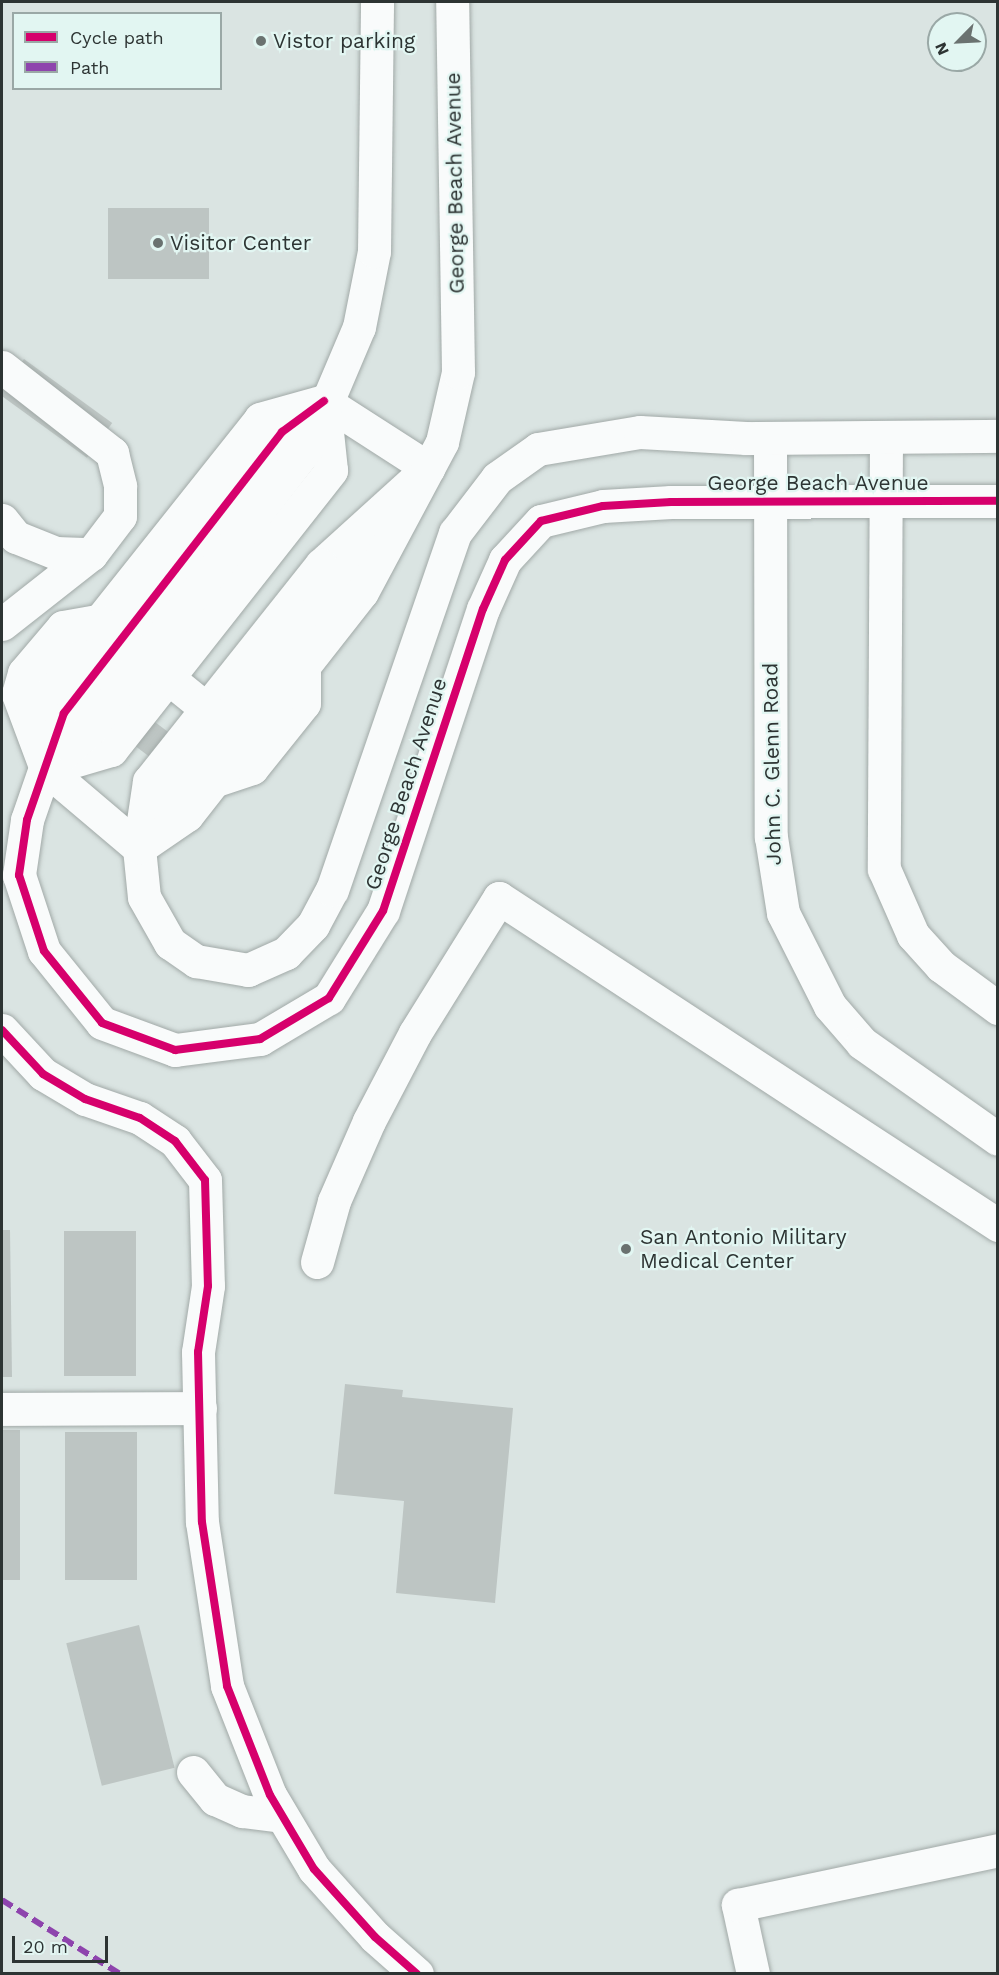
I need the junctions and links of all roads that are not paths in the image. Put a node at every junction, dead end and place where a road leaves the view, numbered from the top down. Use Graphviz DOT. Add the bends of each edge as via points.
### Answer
graph roads {
  1 [pos="377,2"];
  2 [pos="452,2"];
  3 [pos="2,367"];
  4 [pos="324,401"];
  5 [pos="998,436"];
  6 [pos="886,437"];
  7 [pos="770,438"];
  8 [pos="428,468"];
  9 [pos="768,501"];
  10 [pos="885,501"];
  11 [pos="998,501"];
  12 [pos="2,520"];
  13 [pos="91,554"];
  14 [pos="2,624"];
  15 [pos="133,649"];
  16 [pos="304,664"];
  17 [pos="226,724"];
  18 [pos="46,769"];
  19 [pos="213,781"];
  20 [pos="139,848"];
  21 [pos="998,1008"];
  22 [pos="2,1030"];
  23 [pos="998,1139"];
  24 [pos="998,1225"];
  25 [pos="317,1262"];
  26 [pos="200,1408"];
  27 [pos="2,1409"];
  28 [pos="193,1772"];
  29 [pos="282,1816"];
  30 [pos="998,1850"];
  31 [pos="417,1974"];
  32 [pos="753,1974"];
  1 -- 4 [label="street" via="374,251 359,327"];
  2 -- 8 [label="street, George Beach Avenue" via="458,372 442,442"];
  3 -- 13 [label="street" via="112,453 120,516"];
  4 -- 8 [label="street"];
  4 -- 15 [label="street" via="282,432"];
  4 -- 15 [label="street" via="331,470"];
  5 -- 6 [label="street, George Beach Avenue"];
  6 -- 7 [label="street, George Beach Avenue"];
  6 -- 10 [label="street"];
  7 -- 9 [label="street, John C. Glenn Road"];
  7 -- 20 [label="street, George Beach Avenue" via="640,432 587,437 538,449 497,478 455,533 332,890 313,925 285,953 248,969 196,961 170,943 144,897"];
  8 -- 16 [label="street" via="362,592"];
  8 -- 17 [label="street"];
  9 -- 10 [label="street, George Beach Avenue"];
  9 -- 18 [label="street, George Beach Avenue" via="603,506 541,521 505,560 483,609 383,910 329,998 260,1039 175,1050 102,1023 44,951 19,875 27,820"];
  9 -- 23 [label="street, John C. Glenn Road" via="771,837 783,913 830,1006 862,1043"];
  10 -- 11 [label="street, George Beach Avenue"];
  10 -- 21 [label="street" via="884,869 913,935 941,966"];
  12 -- 13 [label="street" via="16,537 56,553"];
  13 -- 14 [label="street"];
  15 -- 17 [label="street"];
  15 -- 18 [label="street, George Beach Avenue" via="64,713"];
  15 -- 18 [label="street" via="111,750"];
  15 -- 18 [label="street" via="63,627 24,674 18,694"];
  16 -- 17 [label="street"];
  16 -- 19 [label="street" via="304,703 252,768"];
  17 -- 19 [label="street"];
  17 -- 20 [label="street"];
  18 -- 20 [label="street"];
  19 -- 20 [label="street" via="187,815"];
  22 -- 26 [label="street" via="43,1074 85,1099 140,1118 175,1141 205,1180 208,1287 198,1352"];
  24 -- 25 [label="street" via="499,898 415,1033 369,1121 334,1201"];
  26 -- 27 [label="street"];
  26 -- 29 [label="street" via="201,1522 214,1629 246,1742"];
  28 -- 29 [label="street" via="215,1799 242,1811"];
  29 -- 31 [label="street" via="334,1894"];
  30 -- 32 [label="street" via="738,1905"];
}
